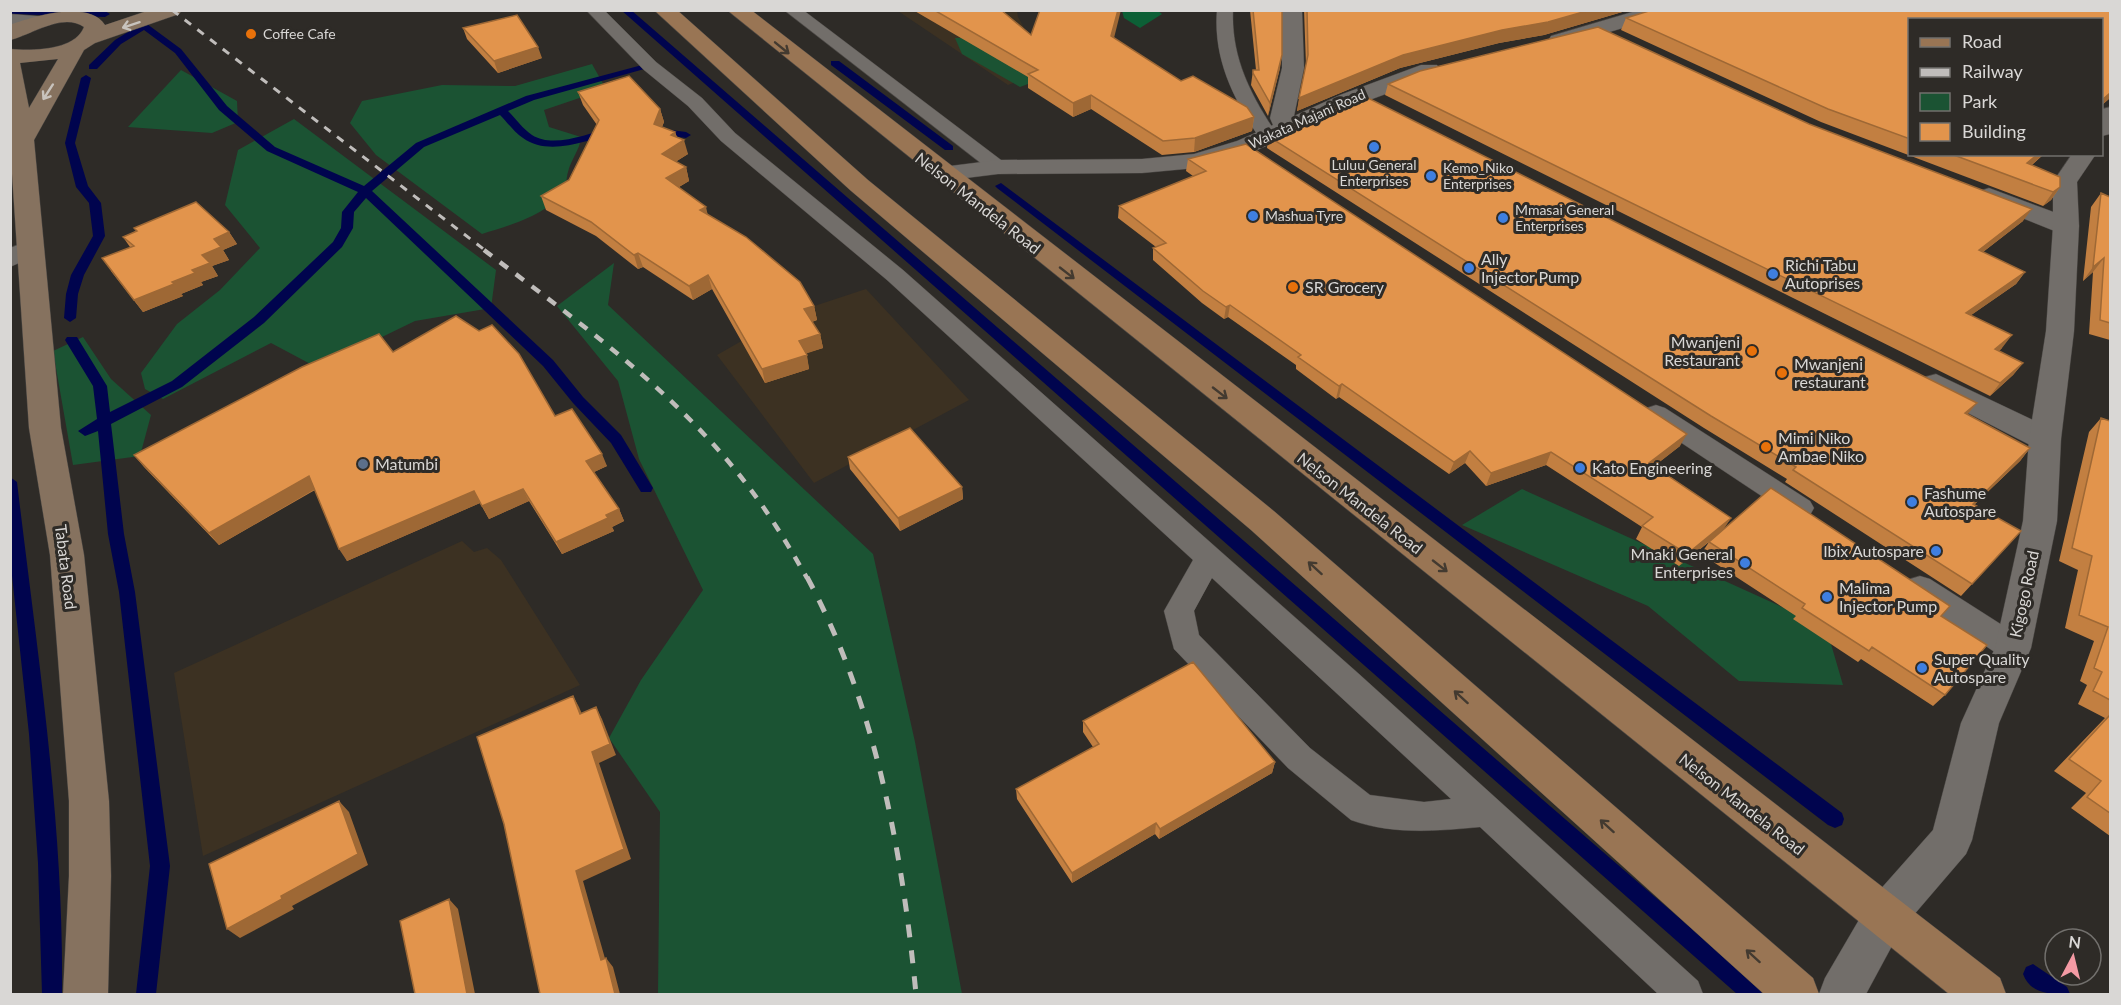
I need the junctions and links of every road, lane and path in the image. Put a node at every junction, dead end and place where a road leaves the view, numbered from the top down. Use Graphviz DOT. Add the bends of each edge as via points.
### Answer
graph roads {
  1 [pos="123,10"];
  2 [pos="172,10"];
  3 [pos="594,10"];
  4 [pos="664,10"];
  5 [pos="737,10"];
  6 [pos="792,10"];
  7 [pos="1225,10"];
  8 [pos="1292,10"];
  9 [pos="1664,10"];
  10 [pos="81,18"];
  11 [pos="10,20"];
  12 [pos="43,21"];
  13 [pos="1597,30"];
  14 [pos="10,34"];
  15 [pos="82,42"];
  16 [pos="1538,45"];
  17 [pos="1629,45"];
  18 [pos="10,56"];
  19 [pos="10,64"];
  20 [pos="1454,64"];
  21 [pos="1361,95"];
  22 [pos="1393,111"];
  23 [pos="1266,142"];
  24 [pos="19,146"];
  25 [pos="2083,156"];
  26 [pos="998,166"];
  27 [pos="942,174"];
  28 [pos="1966,188"];
  29 [pos="2066,226"];
  30 [pos="20,253"];
  31 [pos="1917,374"];
  32 [pos="1635,400"];
  33 [pos="2045,439"];
  34 [pos="1824,524"];
  35 [pos="1209,558"];
  36 [pos="1904,576"];
  37 [pos="2013,648"];
  38 [pos="1487,812"];
  39 [pos="1885,916"];
  40 [pos="85,994"];
  41 [pos="1685,994"];
  42 [pos="1797,994"];
  43 [pos="1841,994"];
  44 [pos="1984,994"];
  1 -- 10 [label="main road"];
  2 -- 15 [label="main road, one-way"];
  3 -- 35 [label="lane" via="728,137 894,274"];
  42 -- 4 [label="main road, one-way" via="1263,521 859,185"];
  5 -- 27 [label="main road, Nelson Mandela Road, one-way"];
  6 -- 26 [label="lane"];
  7 -- 23 [label="lane" via="1228,61 1241,96"];
  8 -- 23 [label="street" via="1293,68 1282,118"];
  9 -- 13 [label="street"];
  10 -- 12 [label="main road"];
  10 -- 15 [label="main road" via="95,25 94,34"];
  11 -- 12 [label="street"];
  12 -- 14 [label="main road"];
  13 -- 16 [label="street"];
  13 -- 17 [label="street"];
  15 -- 18 [label="main road" via="48,55"];
  15 -- 24 [label="main road, one-way" via="44,97"];
  19 -- 24 [label="main road, Tabata Road"];
  20 -- 21 [label="street, Wakata Majani Road" via="1409,75"];
  21 -- 22 [label="street"];
  21 -- 23 [label="street, Wakata Majani Road"];
  23 -- 26 [label="street, Wakata Majani Road" via="1196,161 1142,166"];
  24 -- 30 [label="main road, Tabata Road"];
  25 -- 29 [label="street, Kigogo Road" via="2065,182"];
  26 -- 27 [label="street, Wakata Majani Road"];
  27 -- 39 [label="main road, Nelson Mandela Road, one-way"];
  28 -- 29 [label="street"];
  29 -- 33 [label="street, Kigogo Road" via="2060,331"];
  30 -- 40 [label="main road, Tabata Road" via="67,555 89,801"];
  31 -- 33 [label="street"];
  32 -- 34 [label="lane"];
  33 -- 37 [label="street, Kigogo Road" via="2040,521"];
  35 -- 38 [label="lane"];
  35 -- 38 [label="lane" via="1179,611 1185,640 1299,758 1363,809 1424,817"];
  36 -- 37 [label="lane"];
  37 -- 39 [label="street, Kigogo Road" via="1980,723 1951,840"];
  38 -- 41 [label="lane"];
  39 -- 43 [label="street, Kigogo Road"];
  39 -- 44 [label="main road, Nelson Mandela Road"];
}
